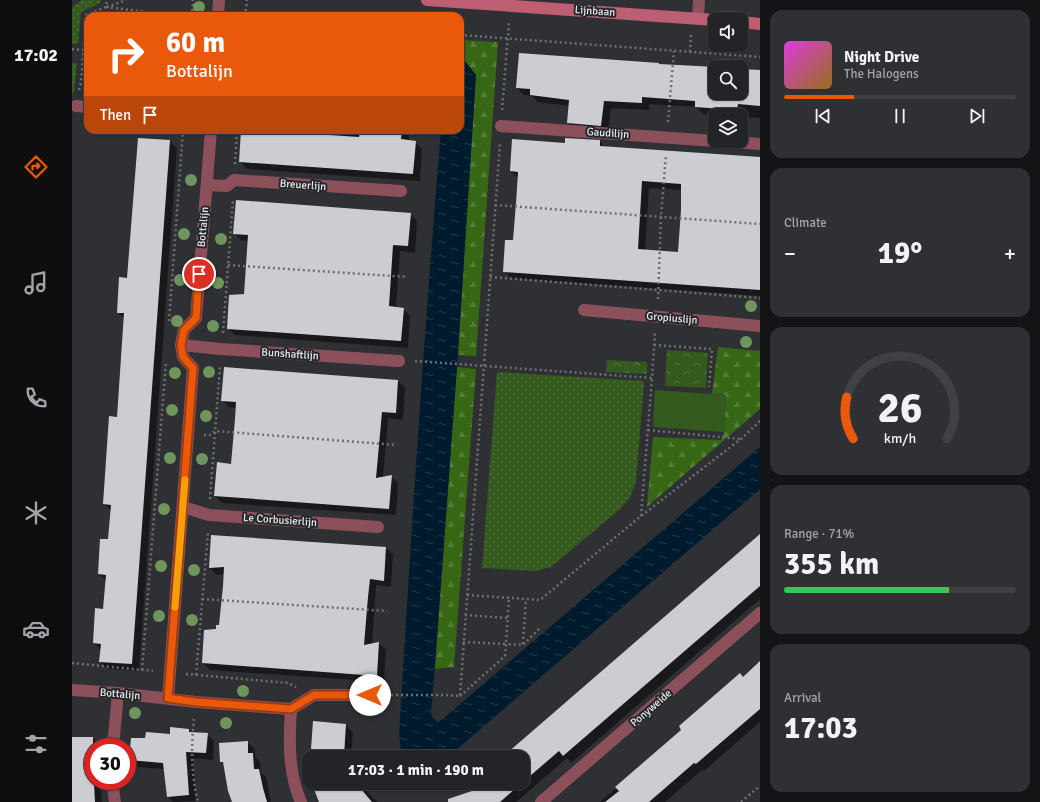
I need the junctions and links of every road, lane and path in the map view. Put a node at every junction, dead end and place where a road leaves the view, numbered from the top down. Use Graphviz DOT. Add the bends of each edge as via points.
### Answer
graph roads {
  1 [pos="107,0"];
  2 [pos="126,0"];
  3 [pos="193,0"];
  4 [pos="219,0"];
  5 [pos="247,0"];
  6 [pos="427,0"];
  7 [pos="699,0"];
  8 [pos="511,3"];
  9 [pos="106,7"];
  10 [pos="94,12"];
  11 [pos="147,12"];
  12 [pos="192,12"];
  13 [pos="218,12"];
  14 [pos="246,12"];
  15 [pos="698,19"];
  16 [pos="708,20"];
  17 [pos="748,23"];
  18 [pos="760,24"];
  19 [pos="464,35"];
  20 [pos="507,38"];
  21 [pos="72,49"];
  22 [pos="84,50"];
  23 [pos="674,51"];
  24 [pos="760,57"];
  25 [pos="82,107"];
  26 [pos="501,126"];
  27 [pos="183,134"];
  28 [pos="210,134"];
  29 [pos="237,134"];
  30 [pos="667,137"];
  31 [pos="708,140"];
  32 [pos="748,143"];
  33 [pos="760,144"];
  34 [pos="234,180"];
  35 [pos="207,185"];
  36 [pos="401,191"];
  37 [pos="496,205"];
  38 [pos="661,217"];
  39 [pos="760,224"];
  40 [pos="228,265"];
  41 [pos="407,277"];
  42 [pos="490,277"];
  43 [pos="658,290"];
  44 [pos="760,298"];
  45 [pos="584,310"];
  46 [pos="657,316"];
  47 [pos="760,326"];
  48 [pos="169,328"];
  49 [pos="181,345"];
  50 [pos="654,345"];
  51 [pos="221,349"];
  52 [pos="166,360"];
  53 [pos="404,361"];
  54 [pos="484,366"];
  55 [pos="652,378"];
  56 [pos="710,387"];
  57 [pos="760,421"];
  58 [pos="648,430"];
  59 [pos="215,431"];
  60 [pos="188,435"];
  61 [pos="741,439"];
  62 [pos="397,445"];
  63 [pos="183,507"];
  64 [pos="209,514"];
  65 [pos="641,516"];
  66 [pos="378,526"];
  67 [pos="467,595"];
  68 [pos="509,598"];
  69 [pos="202,599"];
  70 [pos="526,599"];
  71 [pos="387,611"];
  72 [pos="760,613"];
  73 [pos="465,615"];
  74 [pos="507,618"];
  75 [pos="539,628"];
  76 [pos="464,642"];
  77 [pos="506,644"];
  78 [pos="523,644"];
  79 [pos="72,663"];
  80 [pos="142,670"];
  81 [pos="171,674"];
  82 [pos="196,674"];
  83 [pos="72,690"];
  84 [pos="118,693"];
  85 [pos="314,695"];
  86 [pos="370,695"];
  87 [pos="460,696"];
  88 [pos="168,698"];
  89 [pos="196,702"];
  90 [pos="291,709"];
  91 [pos="114,738"];
  92 [pos="760,786"];
  93 [pos="113,790"];
  94 [pos="115,802"];
  95 [pos="198,802"];
  96 [pos="301,802"];
  97 [pos="541,802"];
  98 [pos="741,802"];
  1 -- 9 [label="path"];
  2 -- 9 [label="path"];
  3 -- 12 [label="path"];
  4 -- 13 [label="street"];
  5 -- 14 [label="path"];
  6 -- 8 [label="street, Lijnbaan"];
  7 -- 15 [label="street"];
  8 -- 15 [label="street, Lijnbaan"];
  8 -- 20 [label="path"];
  9 -- 10 [label="path"];
  9 -- 11 [label="path"];
  15 -- 16 [label="street, Lijnbaan"];
  17 -- 18 [label="street"];
  19 -- 20 [label="path"];
  20 -- 23 [label="path"];
  20 -- 26 [label="path"];
  21 -- 22 [label="path"];
  22 -- 25 [label="path"];
  23 -- 24 [label="path"];
  23 -- 30 [label="path"];
  26 -- 30 [label="street, Gaudilijn"];
  26 -- 37 [label="path"];
  27 -- 48 [label="path"];
  28 -- 35 [label="street, Bottalijn"];
  29 -- 34 [label="path"];
  30 -- 31 [label="street, Gaudilijn"];
  30 -- 38 [label="path"];
  32 -- 33 [label="street, Gaudilijn"];
  34 -- 35 [label="street, Breuerlijn" via="227,186"];
  34 -- 36 [label="street, Breuerlijn"];
  34 -- 40 [label="path"];
  35 -- 49 [label="street, Bottalijn" via="196,318 184,330"];
  37 -- 38 [label="path"];
  37 -- 42 [label="path"];
  38 -- 39 [label="path"];
  38 -- 43 [label="path"];
  40 -- 41 [label="path"];
  40 -- 51 [label="path"];
  42 -- 43 [label="path"];
  42 -- 54 [label="path"];
  43 -- 44 [label="path"];
  43 -- 46 [label="path"];
  45 -- 46 [label="street, Gropiuslijn"];
  46 -- 47 [label="street, Gropiuslijn"];
  46 -- 50 [label="path"];
  49 -- 51 [label="street, Bunshaftlijn"];
  49 -- 60 [label="street" via="183,357 193,368"];
  50 -- 55 [label="path"];
  50 -- 56 [label="path" via="712,349"];
  51 -- 53 [label="street, Bunshaftlijn"];
  51 -- 59 [label="path"];
  52 -- 80 [label="path"];
  53 -- 54 [label="path"];
  54 -- 55 [label="path"];
  54 -- 67 [label="path"];
  55 -- 58 [label="path"];
  57 -- 61 [label="path"];
  58 -- 61 [label="path"];
  58 -- 65 [label="path"];
  59 -- 60 [label="path" via="211,435"];
  59 -- 62 [label="path"];
  59 -- 64 [label="path"];
  60 -- 63 [label="street"];
  61 -- 65 [label="path"];
  63 -- 64 [label="street, Le Corbusierlijn"];
  63 -- 81 [label="street"];
  64 -- 66 [label="street, Le Corbusierlijn"];
  64 -- 69 [label="path"];
  65 -- 70 [label="path" via="540,600"];
  67 -- 68 [label="path"];
  67 -- 73 [label="path"];
  68 -- 70 [label="path"];
  68 -- 74 [label="path"];
  69 -- 71 [label="path"];
  69 -- 82 [label="path"];
  70 -- 78 [label="path"];
  72 -- 97 [label="street, Ponyweide"];
  73 -- 74 [label="path"];
  73 -- 76 [label="path"];
  74 -- 77 [label="path"];
  75 -- 78 [label="path"];
  76 -- 77 [label="path"];
  76 -- 87 [label="path"];
  77 -- 78 [label="path"];
  77 -- 87 [label="path" via="505,656"];
  79 -- 80 [label="path"];
  80 -- 81 [label="path"];
  81 -- 82 [label="path"];
  81 -- 88 [label="street"];
  82 -- 85 [label="path" via="288,683"];
  83 -- 84 [label="street, Bottalijn"];
  84 -- 88 [label="street, Bottalijn"];
  84 -- 91 [label="street"];
  85 -- 86 [label="street"];
  85 -- 90 [label="street"];
  86 -- 87 [label="path"];
  88 -- 89 [label="street, Bottalijn"];
  89 -- 90 [label="street, Bottalijn"];
  89 -- 95 [label="path" via="192,733 192,765"];
  90 -- 96 [label="street" via="291,764 294,784"];
  92 -- 98 [label="path"];
  93 -- 94 [label="street"];
}
